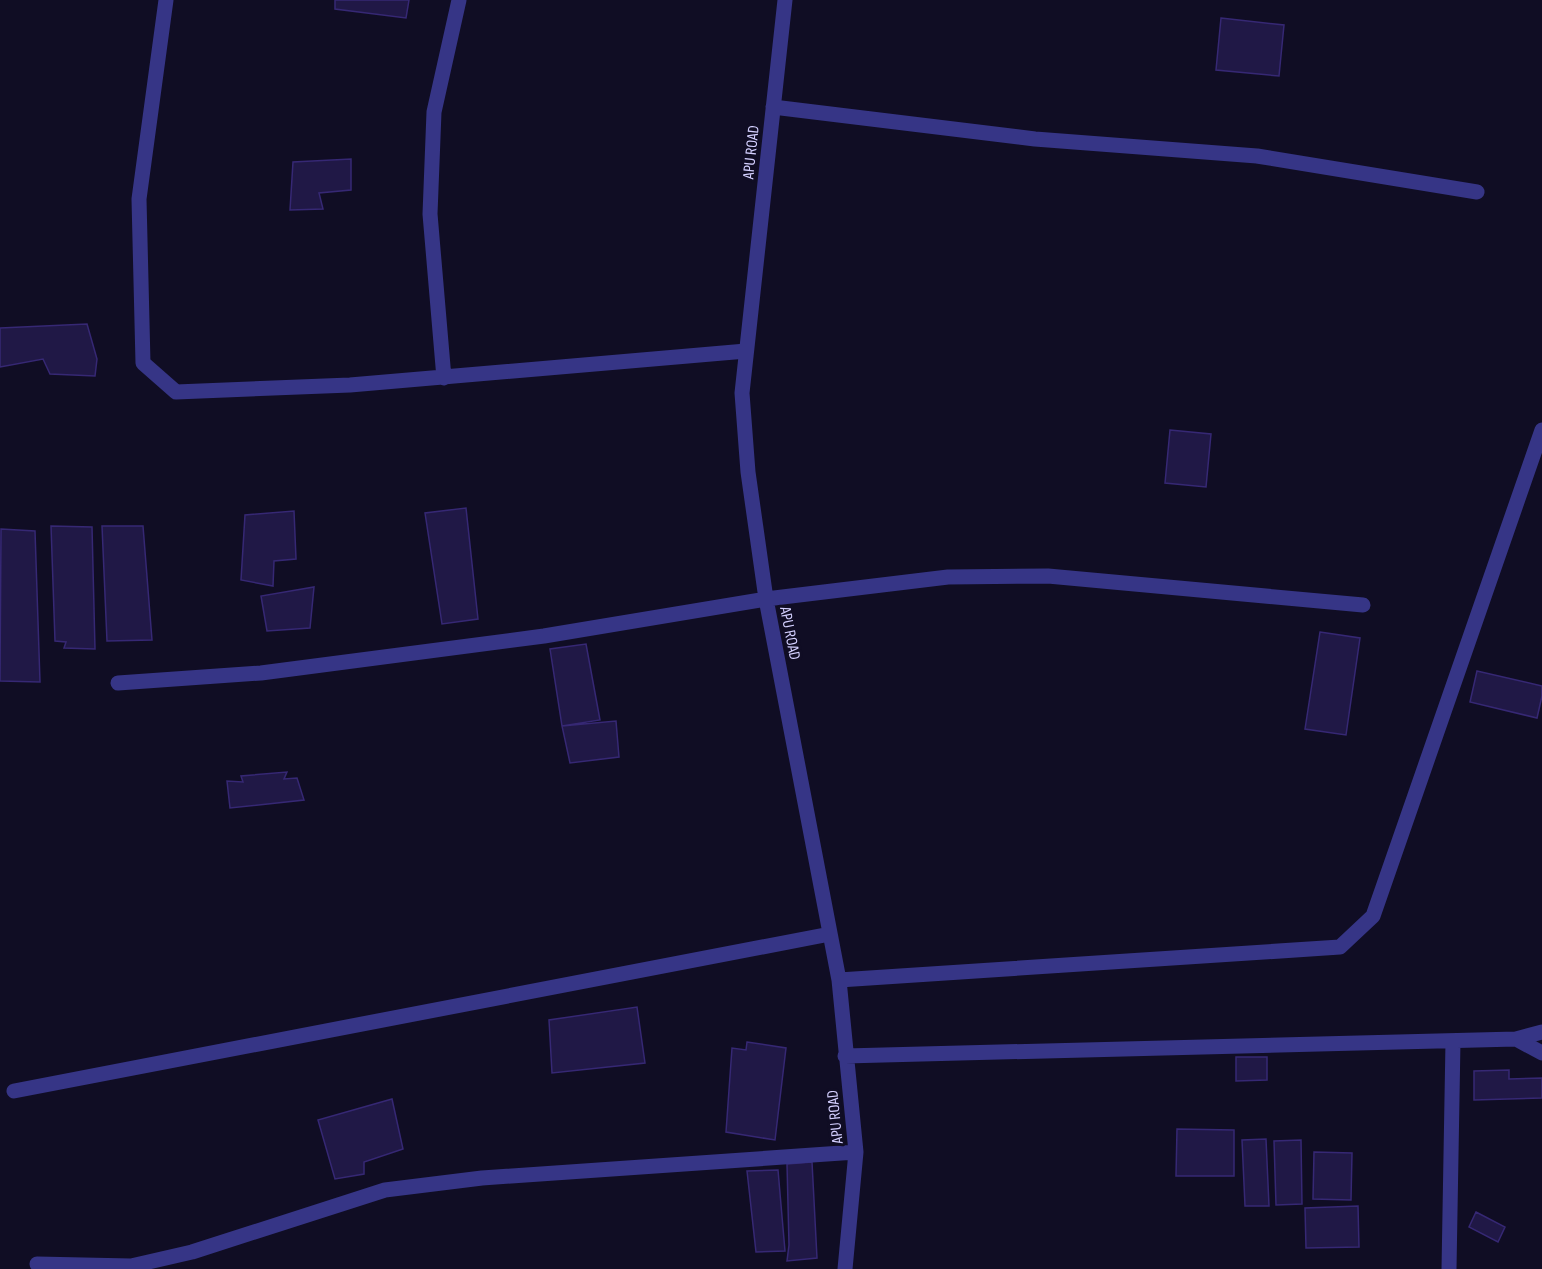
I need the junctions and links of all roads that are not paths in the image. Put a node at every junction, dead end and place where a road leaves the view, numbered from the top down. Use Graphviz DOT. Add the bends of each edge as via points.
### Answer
graph roads {
  1 [pos="166,0"];
  2 [pos="459,0"];
  3 [pos="785,0"];
  4 [pos="773,107"];
  5 [pos="1477,192"];
  6 [pos="746,351"];
  7 [pos="444,378"];
  8 [pos="1542,430"];
  9 [pos="766,599"];
  10 [pos="1363,606"];
  11 [pos="118,683"];
  12 [pos="830,934"];
  13 [pos="839,980"];
  14 [pos="1542,1032"];
  15 [pos="1516,1039"];
  16 [pos="1453,1041"];
  17 [pos="1542,1053"];
  18 [pos="845,1056"];
  19 [pos="14,1091"];
  20 [pos="856,1152"];
  21 [pos="36,1264"];
  22 [pos="845,1269"];
  23 [pos="1449,1269"];
  1 -- 7 [label="street" via="140,199 142,363 176,392"];
  2 -- 7 [label="street" via="434,112 430,214"];
  3 -- 4 [label="street, APU ROAD"];
  4 -- 5 [label="street" via="1035,139 1257,156"];
  4 -- 6 [label="street, APU ROAD"];
  6 -- 7 [label="street"];
  6 -- 9 [label="street, APU ROAD" via="742,393 748,472"];
  8 -- 13 [label="street" via="1373,916 1340,947"];
  9 -- 10 [label="street" via="948,577 1048,576"];
  9 -- 11 [label="street" via="544,636 273,672"];
  9 -- 12 [label="street, APU ROAD"];
  12 -- 13 [label="street, APU ROAD"];
  12 -- 19 [label="street"];
  13 -- 18 [label="street, APU ROAD"];
  14 -- 15 [label="street"];
  15 -- 16 [label="street"];
  15 -- 17 [label="street"];
  16 -- 18 [label="street"];
  16 -- 23 [label="street"];
  18 -- 20 [label="street, APU ROAD"];
  20 -- 21 [label="street" via="482,1178 385,1190 192,1252 131,1266"];
  20 -- 22 [label="street, APU ROAD"];
}
